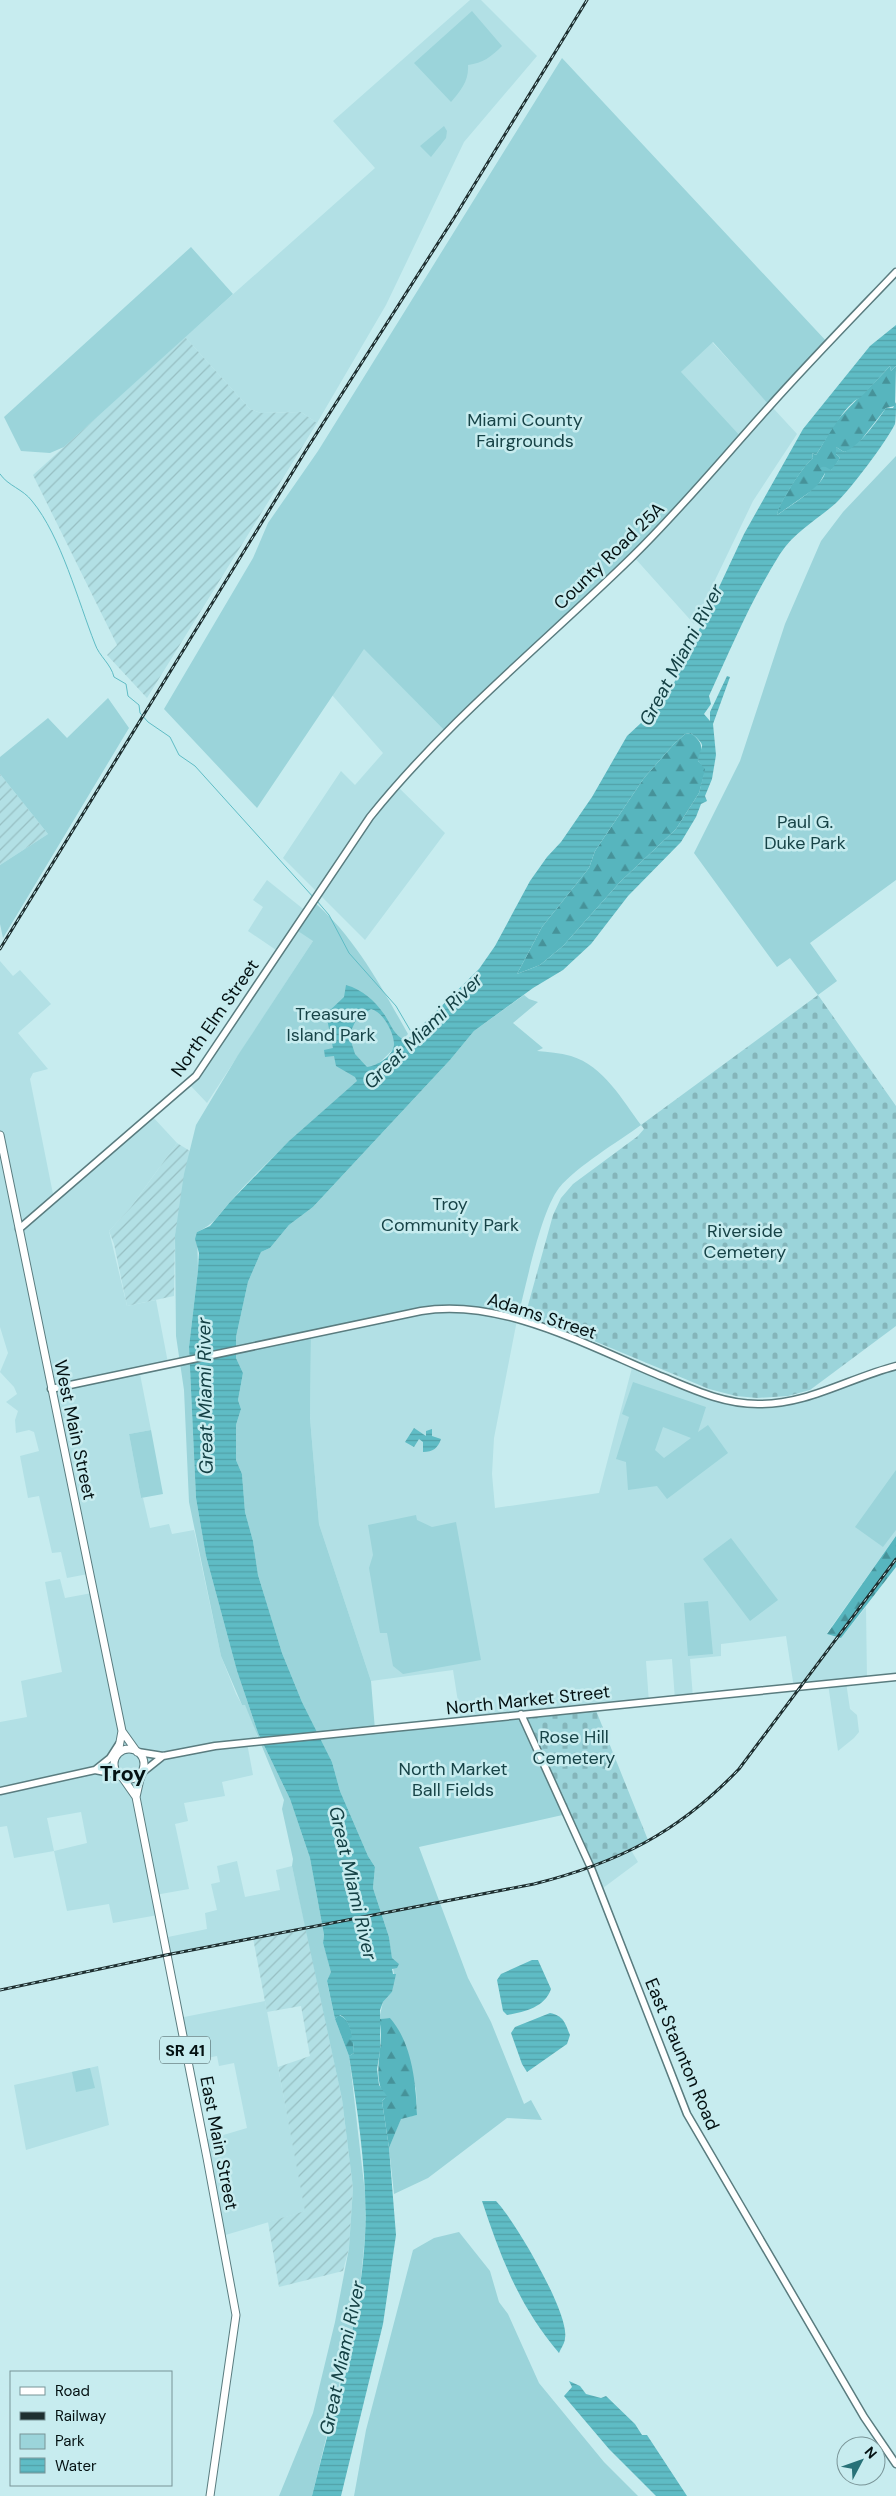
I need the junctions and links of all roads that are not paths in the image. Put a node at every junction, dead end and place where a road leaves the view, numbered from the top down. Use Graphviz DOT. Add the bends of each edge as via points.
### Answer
graph roads {
  1 [pos="896,272"];
  2 [pos="342,860"];
  3 [pos="0,1135"];
  4 [pos="19,1229"];
  5 [pos="896,1366"];
  6 [pos="51,1389"];
  7 [pos="896,1677"];
  8 [pos="521,1714"];
  9 [pos="122,1735"];
  10 [pos="139,1751"];
  11 [pos="118,1754"];
  12 [pos="163,1756"];
  13 [pos="107,1761"];
  14 [pos="95,1770"];
  15 [pos="142,1773"];
  16 [pos="121,1776"];
  17 [pos="0,1790"];
  18 [pos="136,1797"];
  19 [pos="896,2464"];
  20 [pos="210,2496"];
  1 -- 2 [label="main road, County Road 25A" via="633,556 446,732 402,778 370,817"];
  2 -- 4 [label="main road, North Elm Street" via="189,1084"];
  3 -- 4 [label="main road, West Main Street"];
  4 -- 6 [label="main road, West Main Street"];
  5 -- 6 [label="main road, Adams Street" via="805,1398 778,1404 722,1400 556,1333 507,1317 472,1309 429,1310"];
  6 -- 9 [label="main road, West Main Street"];
  7 -- 8 [label="main road, North Market Street"];
  8 -- 12 [label="main road, North Market Street" via="215,1746"];
  8 -- 19 [label="main road, East Staunton Road" via="590,1868 687,2114 864,2417"];
  9 -- 10 [label="main road"];
  9 -- 11 [label="main road"];
  9 -- 13 [label="main road"];
  10 -- 11 [label="main road" via="126,1749"];
  10 -- 12 [label="main road"];
  10 -- 15 [label="main road" via="143,1760"];
  11 -- 13 [label="main road"];
  11 -- 16 [label="main road" via="114,1767"];
  12 -- 15 [label="main road"];
  13 -- 14 [label="main road"];
  14 -- 16 [label="main road"];
  14 -- 17 [label="main road"];
  15 -- 16 [label="main road" via="132,1778"];
  15 -- 18 [label="main road"];
  16 -- 18 [label="main road"];
  18 -- 20 [label="main road, East Main Street / SR 41" via="236,2315"];
}
